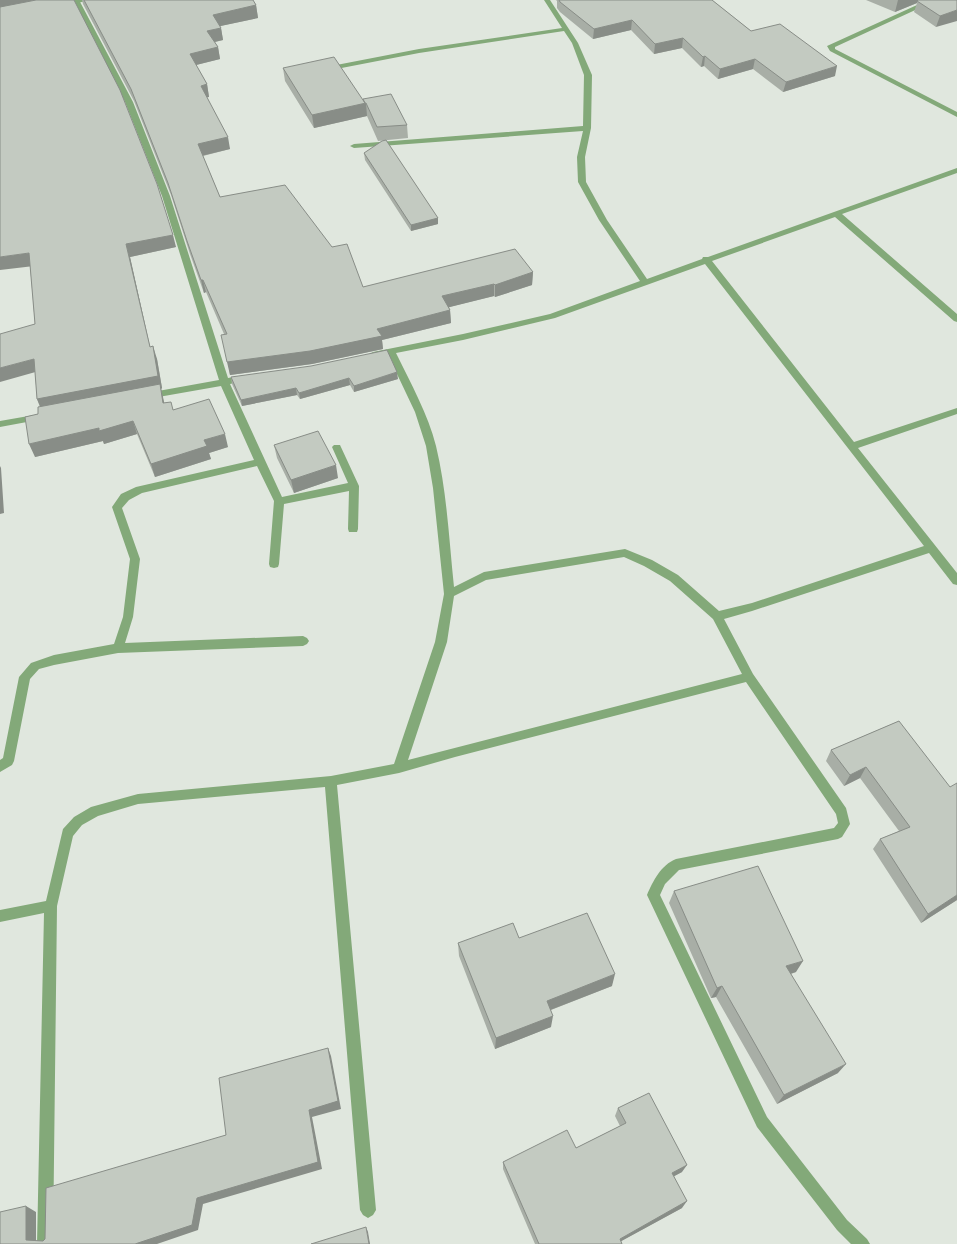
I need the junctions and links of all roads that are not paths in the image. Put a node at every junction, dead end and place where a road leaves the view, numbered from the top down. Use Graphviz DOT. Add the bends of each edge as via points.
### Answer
graph roads {
  1 [pos="86,0"];
  2 [pos="547,0"];
  3 [pos="934,0"];
  4 [pos="76,1"];
  5 [pos="53,6"];
  6 [pos="566,29"];
  7 [pos="317,70"];
  8 [pos="957,115"];
  9 [pos="587,128"];
  10 [pos="354,146"];
  11 [pos="957,170"];
  12 [pos="837,214"];
  13 [pos="706,259"];
  14 [pos="646,283"];
  15 [pos="957,319"];
  16 [pos="391,352"];
  17 [pos="362,358"];
  18 [pos="254,376"];
  19 [pos="224,381"];
  20 [pos="139,397"];
  21 [pos="957,411"];
  22 [pos="46,415"];
  23 [pos="0,424"];
  24 [pos="852,446"];
  25 [pos="338,447"];
  26 [pos="260,462"];
  27 [pos="354,486"];
  28 [pos="279,500"];
  29 [pos="353,529"];
  30 [pos="931,548"];
  31 [pos="274,564"];
  32 [pos="957,581"];
  33 [pos="448,594"];
  34 [pos="717,616"];
  35 [pos="303,641"];
  36 [pos="118,648"];
  37 [pos="748,677"];
  38 [pos="0,767"];
  39 [pos="399,768"];
  40 [pos="331,781"];
  41 [pos="51,906"];
  42 [pos="0,916"];
  43 [pos="368,1210"];
  44 [pos="45,1244"];
  45 [pos="862,1244"];
  1 -- 4 [label="street"];
  2 -- 6 [label="street"];
  3 -- 8 [label="street" via="831,46 832,50"];
  4 -- 5 [label="street"];
  4 -- 19 [label="street" via="129,102 166,196"];
  6 -- 7 [label="street" via="420,51"];
  6 -- 9 [label="street" via="575,43 588,75"];
  9 -- 10 [label="street"];
  9 -- 14 [label="street" via="581,157 582,182 603,220"];
  11 -- 12 [label="street"];
  12 -- 13 [label="street"];
  12 -- 15 [label="street"];
  13 -- 14 [label="street"];
  13 -- 24 [label="street"];
  14 -- 16 [label="street" via="552,316"];
  16 -- 17 [label="street"];
  16 -- 33 [label="street" via="420,412 431,446 438,488"];
  18 -- 19 [label="street"];
  19 -- 20 [label="street"];
  19 -- 26 [label="street"];
  21 -- 24 [label="street"];
  22 -- 23 [label="street"];
  24 -- 30 [label="street"];
  25 -- 27 [label="street"];
  26 -- 28 [label="street"];
  26 -- 36 [label="street" via="140,490 125,497 117,507 136,559 128,617"];
  27 -- 28 [label="street"];
  27 -- 29 [label="street"];
  28 -- 31 [label="street"];
  30 -- 32 [label="street"];
  30 -- 34 [label="street" via="752,607"];
  33 -- 34 [label="street" via="484,576 625,554 648,562 674,578"];
  33 -- 39 [label="street" via="441,642"];
  34 -- 37 [label="street"];
  35 -- 36 [label="street"];
  36 -- 38 [label="street" via="35,666 25,677 8,761"];
  37 -- 39 [label="street"];
  37 -- 45 [label="street" via="842,812 844,824 838,833 676,865 660,880 653,895 762,1122 842,1225"];
  39 -- 40 [label="street"];
  40 -- 41 [label="street" via="138,799 95,811 78,821 67,833"];
  40 -- 43 [label="street"];
  41 -- 42 [label="street"];
  41 -- 44 [label="street"];
}
